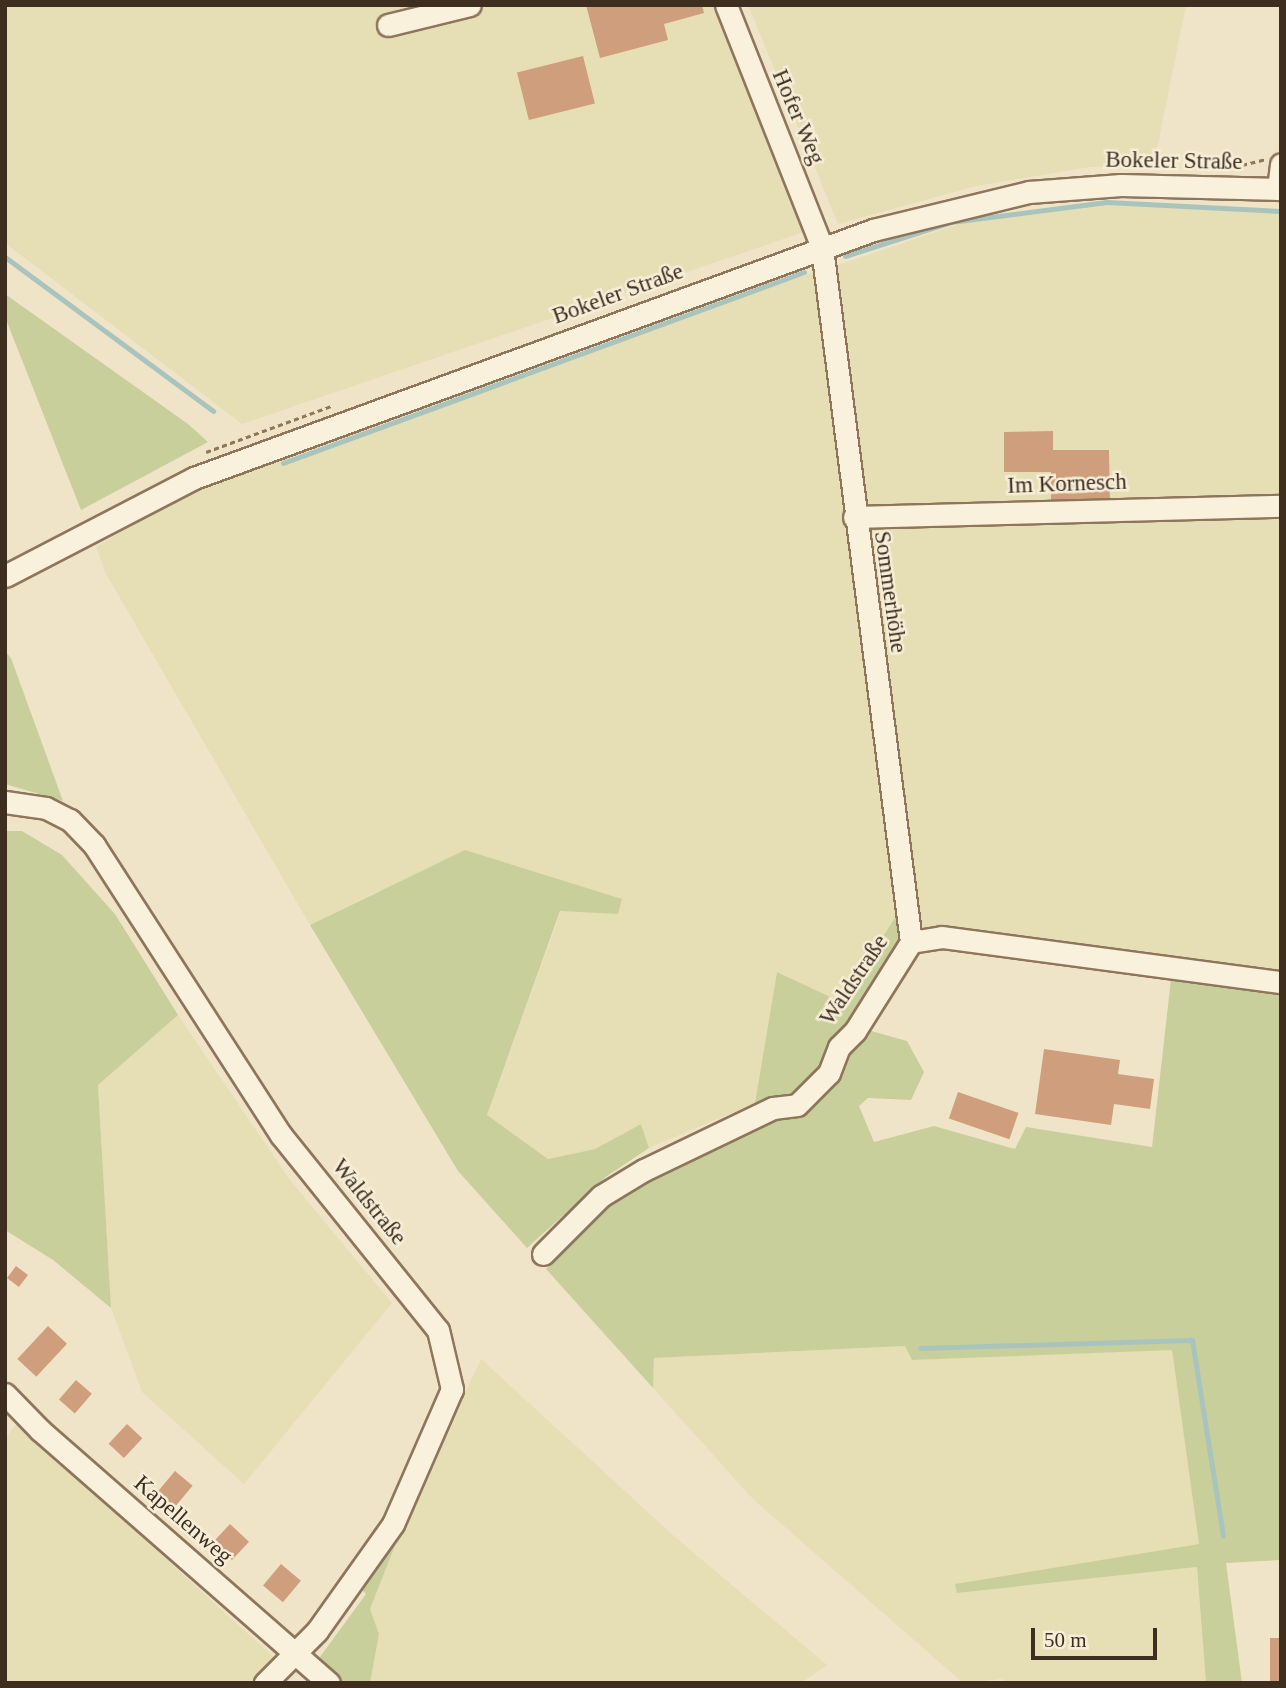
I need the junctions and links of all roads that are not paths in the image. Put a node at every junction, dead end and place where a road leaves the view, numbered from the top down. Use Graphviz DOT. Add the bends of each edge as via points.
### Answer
graph roads {
  1 [pos="470,5"];
  2 [pos="726,5"];
  3 [pos="388,25"];
  4 [pos="1281,164"];
  5 [pos="1279,189"];
  6 [pos="822,248"];
  7 [pos="1281,506"];
  8 [pos="854,517"];
  9 [pos="5,576"];
  10 [pos="5,802"];
  11 [pos="911,942"];
  12 [pos="1281,982"];
  13 [pos="543,1254"];
  14 [pos="5,1394"];
  15 [pos="294,1654"];
  16 [pos="265,1683"];
  17 [pos="329,1683"];
  1 -- 3 [label="street"];
  2 -- 6 [label="street, Hofer Weg"];
  4 -- 5 [label="street"];
  5 -- 6 [label="street, Bokeler Straße" via="1121,185 1029,192 933,213"];
  6 -- 8 [label="street, Sommerhöhe"];
  6 -- 9 [label="street, Bokeler Straße" via="194,478"];
  7 -- 8 [label="street, Im Kornesch"];
  8 -- 11 [label="street, Sommerhöhe"];
  10 -- 15 [label="street, Waldstraße" via="58,814 94,845 281,1135 438,1330 452,1389 393,1524 317,1631"];
  11 -- 12 [label="street, Waldstraße" via="942,937"];
  11 -- 13 [label="street, Waldstraße" via="839,1047 829,1073 797,1105 773,1108 644,1170 601,1196"];
  14 -- 15 [label="street, Kapellenweg"];
  15 -- 16 [label="street, Waldstraße"];
  15 -- 17 [label="street, Kapellenweg"];
}
